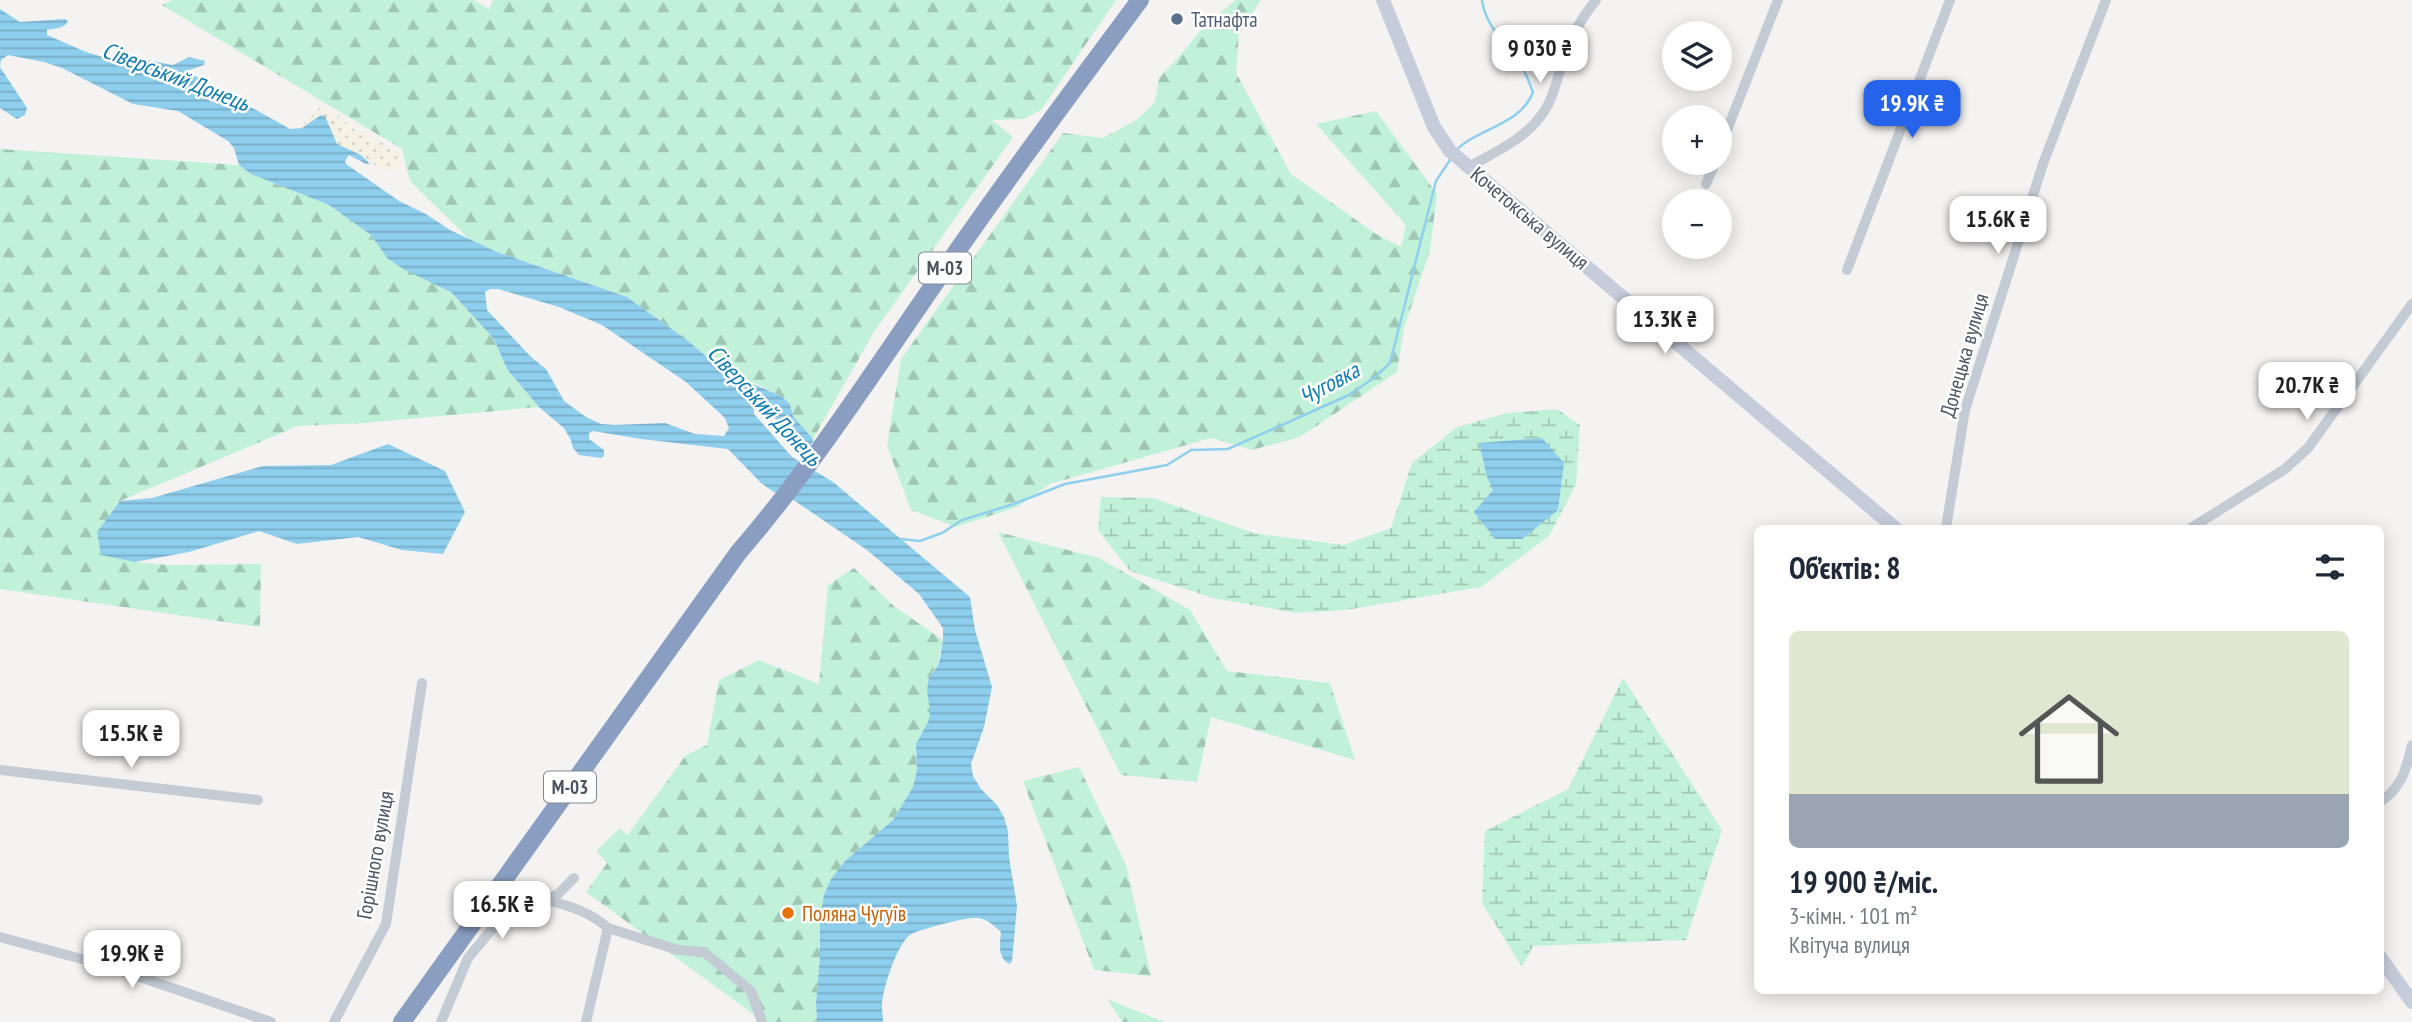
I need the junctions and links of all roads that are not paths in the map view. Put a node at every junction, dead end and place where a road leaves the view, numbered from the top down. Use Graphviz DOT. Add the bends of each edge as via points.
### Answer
graph roads {
  1 [pos="1140,0"];
  2 [pos="1383,0"];
  3 [pos="1596,0"];
  4 [pos="1778,0"];
  5 [pos="1950,0"];
  6 [pos="2106,0"];
  7 [pos="1732,117"];
  8 [pos="1459,158"];
  9 [pos="1710,175"];
  10 [pos="1706,184"];
  11 [pos="1847,270"];
  12 [pos="2412,304"];
  13 [pos="1891,525"];
  14 [pos="1946,525"];
  15 [pos="2196,525"];
  16 [pos="422,683"];
  17 [pos="2412,745"];
  18 [pos="0,770"];
  19 [pos="2384,799"];
  20 [pos="258,800"];
  21 [pos="574,877"];
  22 [pos="547,900"];
  23 [pos="608,928"];
  24 [pos="0,937"];
  25 [pos="2384,963"];
  26 [pos="2412,1002"];
  27 [pos="271,1022"];
  28 [pos="334,1022"];
  29 [pos="402,1022"];
  30 [pos="441,1022"];
  31 [pos="586,1022"];
  32 [pos="762,1022"];
  1 -- 29 [label="highway, М-03"];
  2 -- 8 [label="main road, Кочетокська вулиця" via="1434,127"];
  3 -- 8 [label="street" via="1574,34 1542,116 1528,130"];
  4 -- 7 [label="street"];
  5 -- 11 [label="street"];
  6 -- 14 [label="street, Донецька вулиця" via="2044,161 1965,410"];
  8 -- 13 [label="main road, Кочетокська вулиця"];
  9 -- 10 [label="street"];
  12 -- 15 [label="street" via="2308,447 2285,469"];
  16 -- 28 [label="street, Горішного вулиця" via="386,925"];
  17 -- 19 [label="street" via="2400,784"];
  18 -- 20 [label="street"];
  21 -- 22 [label="street"];
  22 -- 23 [label="street" via="595,916"];
  22 -- 30 [label="street" via="524,908 492,929 468,958"];
  23 -- 31 [label="street"];
  23 -- 32 [label="street" via="678,950 704,952 751,991"];
  24 -- 27 [label="street" via="108,966"];
  25 -- 26 [label="main road"];
}
